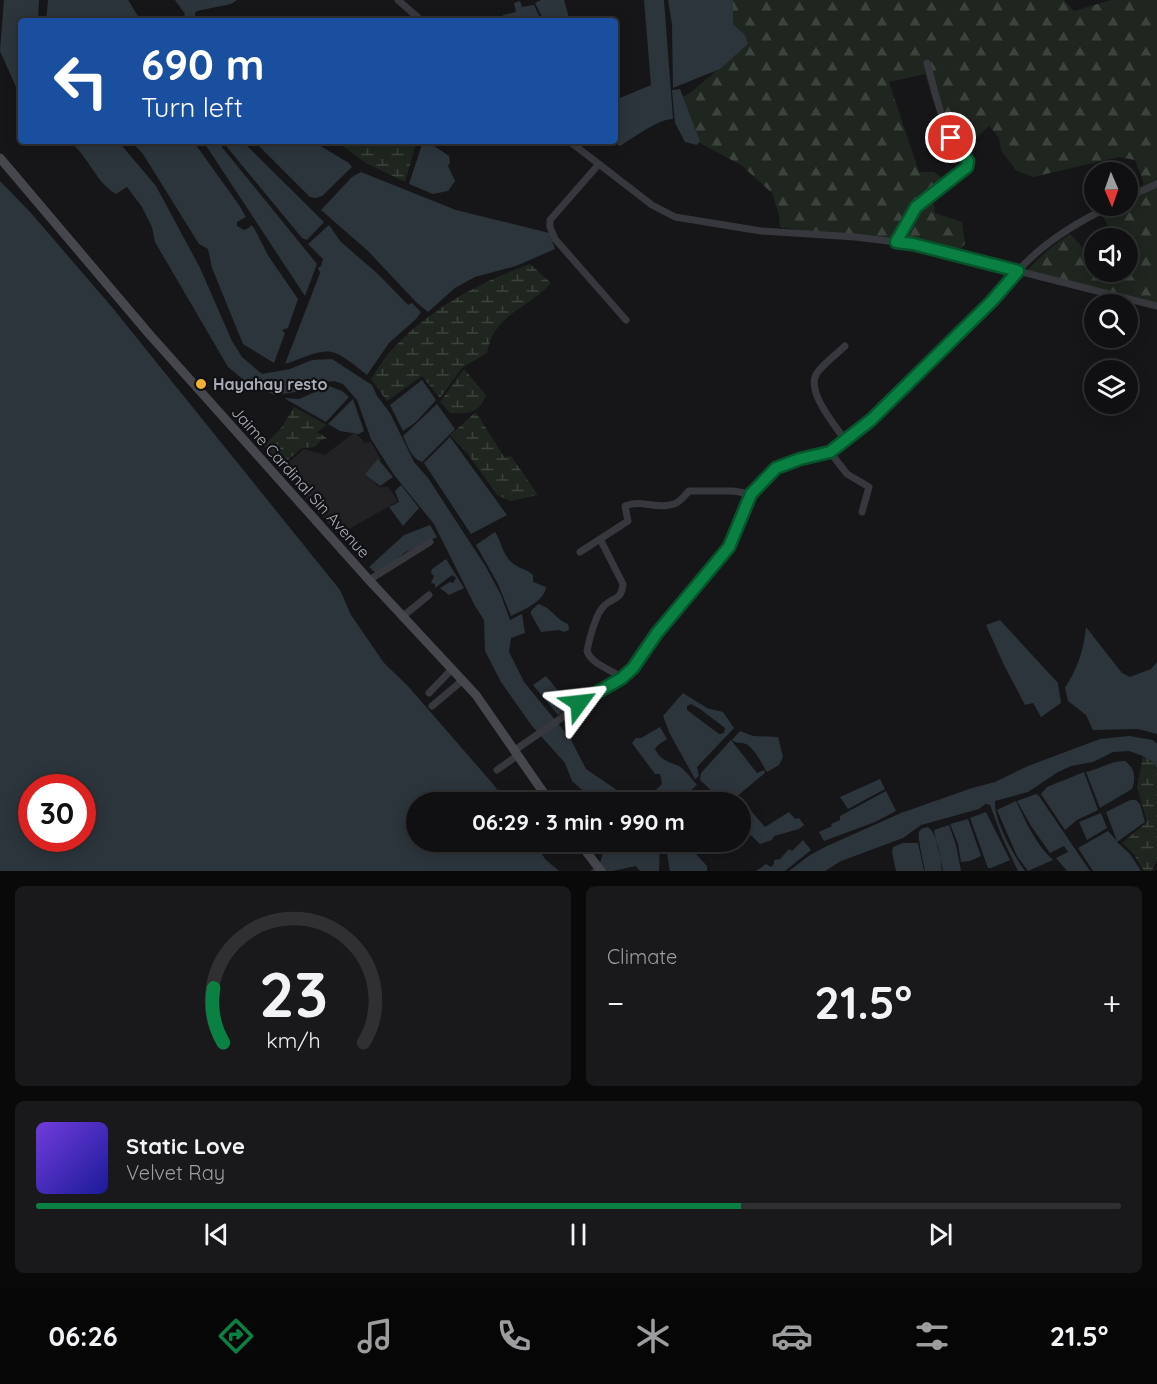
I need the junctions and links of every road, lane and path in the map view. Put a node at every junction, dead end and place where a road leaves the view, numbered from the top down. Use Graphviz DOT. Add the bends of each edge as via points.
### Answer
graph roads {
  1 [pos="398,0"];
  2 [pos="419,18"];
  3 [pos="927,63"];
  4 [pos="573,144"];
  5 [pos="0,158"];
  6 [pos="599,164"];
  7 [pos="1157,183"];
  8 [pos="1138,192"];
  9 [pos="1093,216"];
  10 [pos="896,242"];
  11 [pos="1018,271"];
  12 [pos="1157,306"];
  13 [pos="626,320"];
  14 [pos="845,346"];
  15 [pos="845,440"];
  16 [pos="830,452"];
  17 [pos="751,494"];
  18 [pos="862,512"];
  19 [pos="600,539"];
  20 [pos="430,542"];
  21 [pos="580,552"];
  22 [pos="369,580"];
  23 [pos="429,595"];
  24 [pos="402,617"];
  25 [pos="452,669"];
  26 [pos="622,678"];
  27 [pos="463,680"];
  28 [pos="429,693"];
  29 [pos="432,706"];
  30 [pos="517,752"];
  31 [pos="497,770"];
  32 [pos="543,792"];
  33 [pos="587,852"];
  34 [pos="599,868"];
  1 -- 2 [label="street"];
  3 -- 10 [label="street" via="944,123 968,165 916,207"];
  4 -- 6 [label="street"];
  5 -- 22 [label="main road, Jaime Cardinal Sin Avenue" via="150,335"];
  6 -- 10 [label="street" via="652,206 675,217 761,231"];
  6 -- 13 [label="street" via="550,220 550,227 555,239"];
  7 -- 8 [label="street"];
  9 -- 11 [label="street" via="1052,239"];
  10 -- 11 [label="street"];
  11 -- 12 [label="street"];
  11 -- 15 [label="street" via="871,420"];
  14 -- 15 [label="street" via="813,382 814,392"];
  15 -- 16 [label="street"];
  16 -- 17 [label="street" via="776,468"];
  16 -- 18 [label="street" via="847,474 869,487"];
  17 -- 19 [label="street" via="689,491 675,504 633,503 625,506 627,521"];
  17 -- 26 [label="street" via="729,547"];
  19 -- 21 [label="street"];
  19 -- 26 [label="street" via="623,584 617,599 604,605 599,613 587,651 595,662"];
  20 -- 22 [label="street"];
  22 -- 24 [label="main road, Jaime Cardinal Sin Avenue"];
  23 -- 24 [label="street"];
  24 -- 25 [label="main road, Jaime Cardinal Sin Avenue"];
  25 -- 27 [label="main road, Jaime Cardinal Sin Avenue"];
  25 -- 28 [label="street"];
  26 -- 30 [label="street" via="579,703"];
  27 -- 29 [label="street"];
  27 -- 30 [label="main road, Jaime Cardinal Sin Avenue"];
  30 -- 31 [label="street"];
  30 -- 32 [label="main road, Jaime Cardinal Sin Avenue"];
  33 -- 34 [label="main road"];
}
